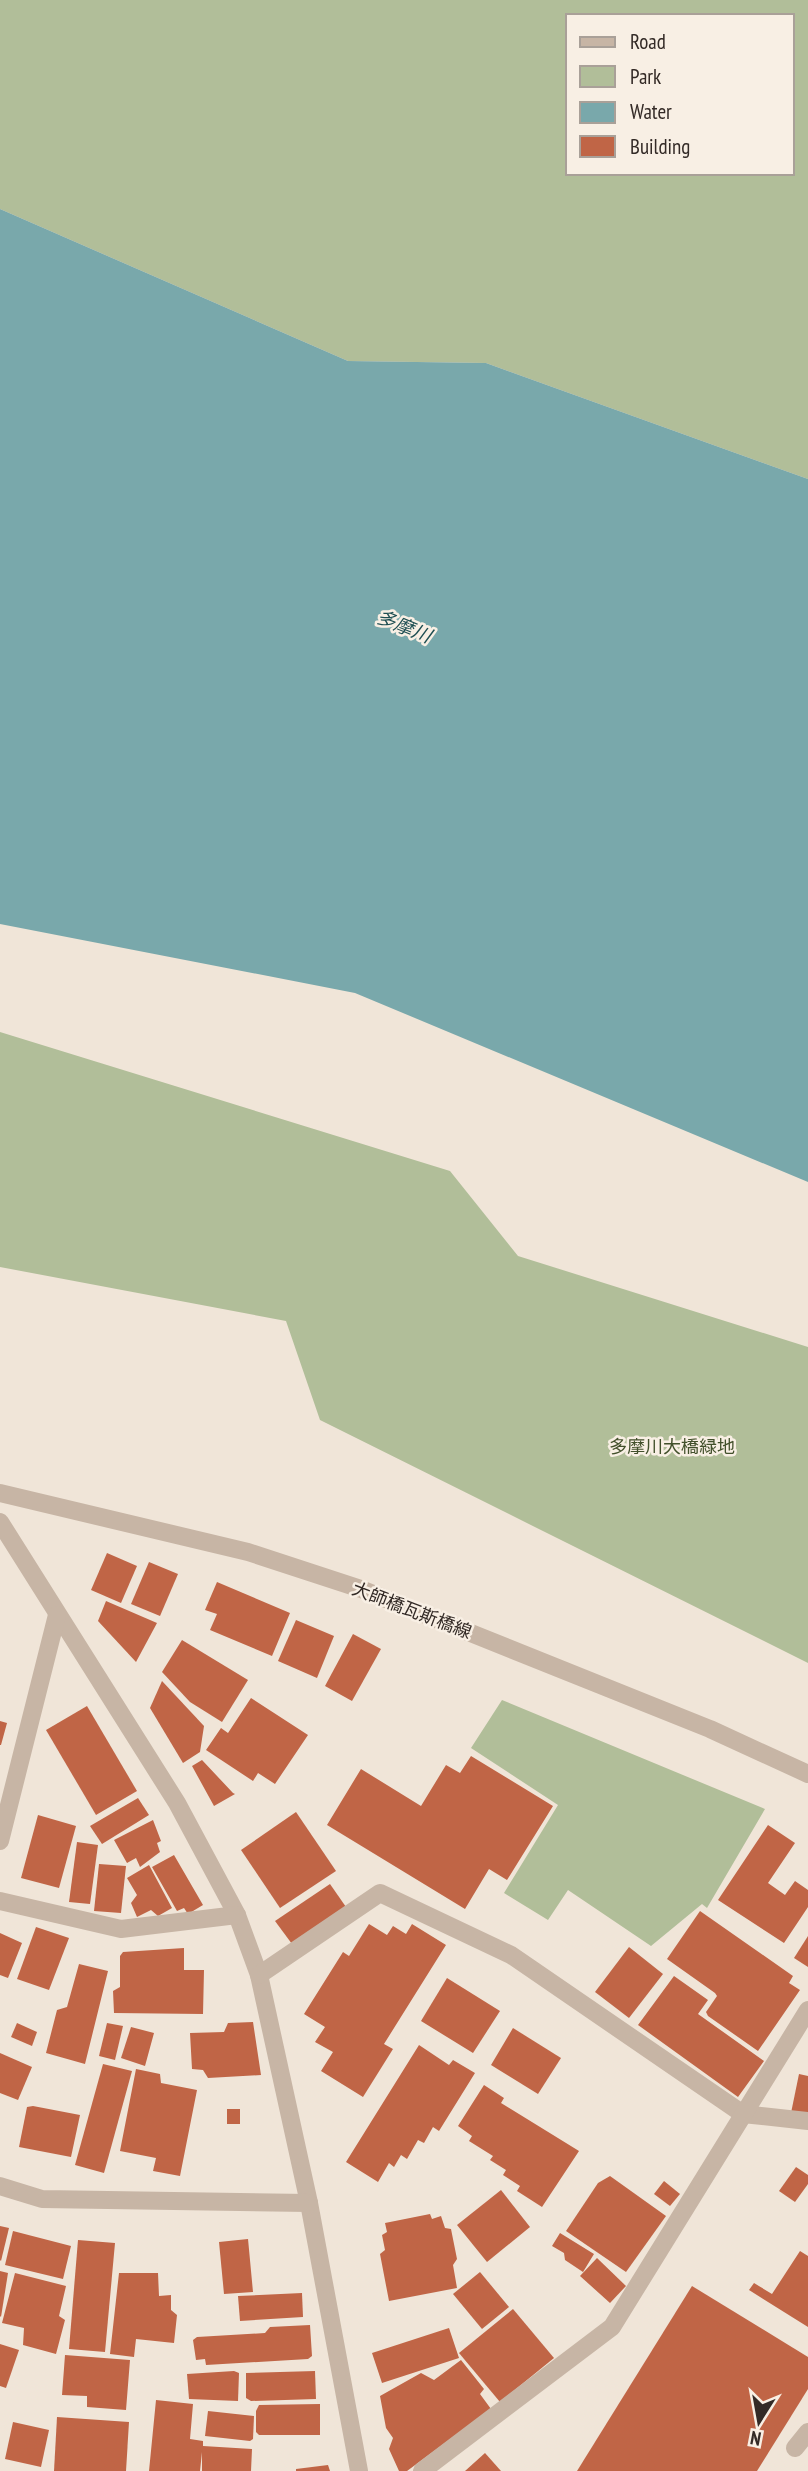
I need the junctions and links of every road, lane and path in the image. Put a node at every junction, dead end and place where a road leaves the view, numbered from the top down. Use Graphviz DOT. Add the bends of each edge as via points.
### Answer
graph roads {
  1 [pos="0,1493"];
  2 [pos="0,1522"];
  3 [pos="57,1615"];
  4 [pos="808,1774"];
  5 [pos="0,1842"];
  6 [pos="0,1901"];
  7 [pos="237,1915"];
  8 [pos="259,1975"];
  9 [pos="808,2010"];
  10 [pos="743,2115"];
  11 [pos="808,2122"];
  12 [pos="0,2186"];
  13 [pos="309,2203"];
  14 [pos="808,2432"];
  15 [pos="795,2448"];
  16 [pos="359,2471"];
  17 [pos="422,2471"];
  1 -- 4 [label="street, 大師橋瓦斯橋線" via="248,1552 361,1589 710,1729"];
  2 -- 3 [label="street"];
  3 -- 5 [label="street"];
  3 -- 7 [label="street" via="177,1803"];
  6 -- 7 [label="street" via="121,1929"];
  7 -- 8 [label="street"];
  8 -- 10 [label="street" via="380,1893 511,1955"];
  8 -- 13 [label="street"];
  9 -- 10 [label="street"];
  10 -- 11 [label="street"];
  10 -- 17 [label="street" via="612,2328"];
  12 -- 13 [label="street" via="42,2199"];
  13 -- 16 [label="street"];
  14 -- 15 [label="street"];
}
